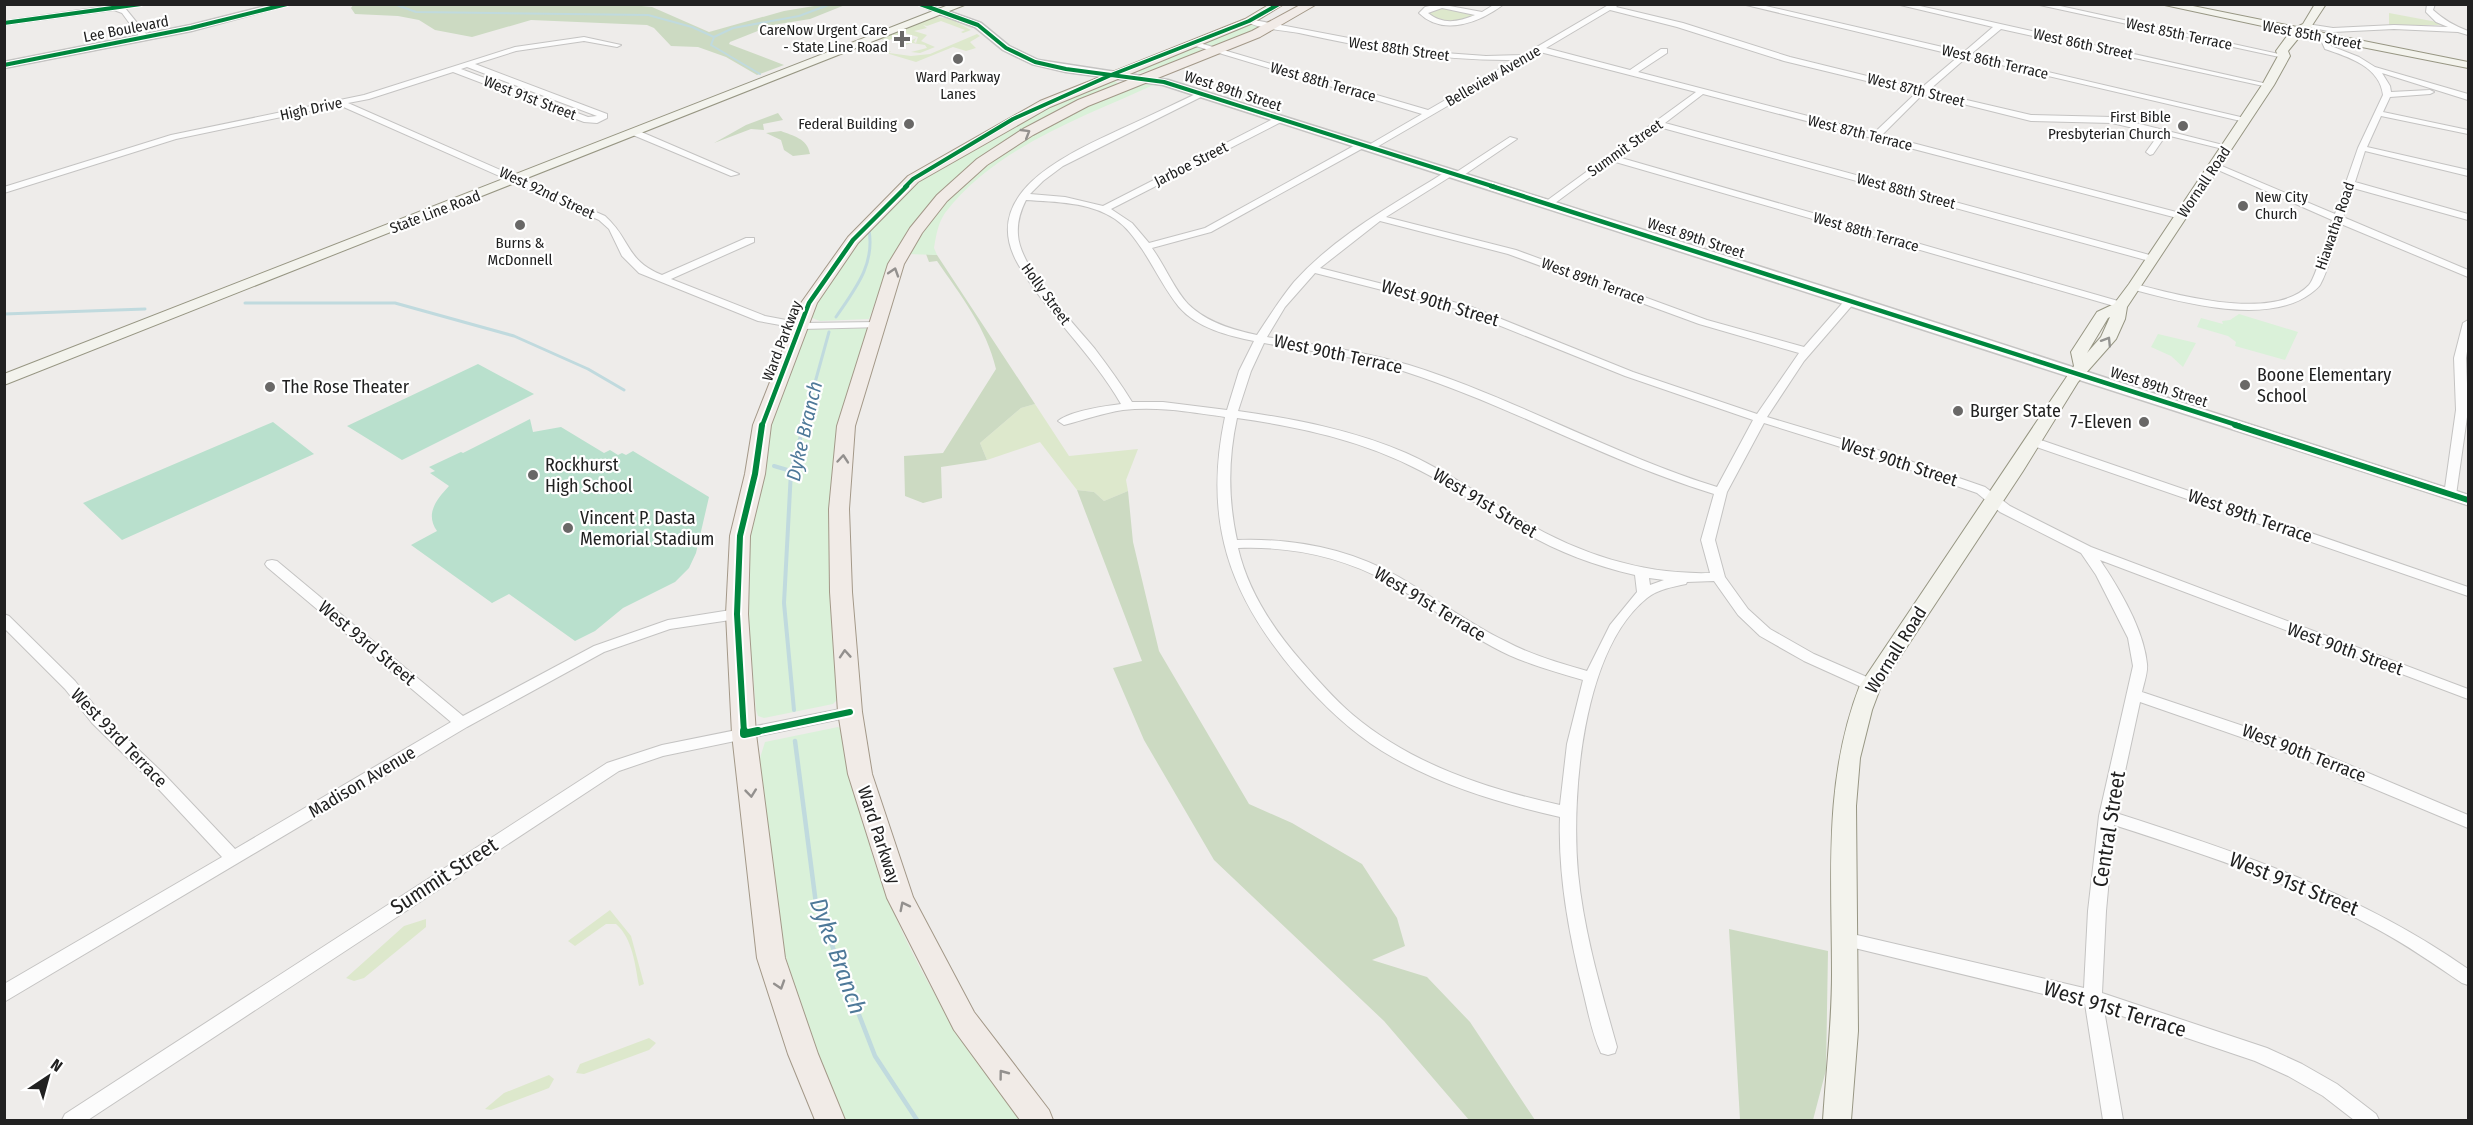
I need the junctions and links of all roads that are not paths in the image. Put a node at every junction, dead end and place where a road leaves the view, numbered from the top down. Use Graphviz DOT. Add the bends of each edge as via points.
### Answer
graph roads {
  1 [pos="287,4"];
  2 [pos="920,4"];
  3 [pos="962,4"];
  4 [pos="1279,4"];
  5 [pos="1312,4"];
  6 [pos="1501,4"];
  7 [pos="1745,4"];
  8 [pos="1899,4"];
  9 [pos="2038,4"];
  10 [pos="2321,4"];
  11 [pos="2431,4"];
  12 [pos="139,5"];
  13 [pos="1613,6"];
  14 [pos="116,8"];
  15 [pos="942,9"];
  16 [pos="125,11"];
  17 [pos="1483,14"];
  18 [pos="1249,21"];
  19 [pos="4,23"];
  20 [pos="1274,25"];
  21 [pos="1999,26"];
  22 [pos="2303,29"];
  23 [pos="2459,30"];
  24 [pos="2469,33"];
  25 [pos="144,37"];
  26 [pos="1193,44"];
  27 [pos="617,45"];
  28 [pos="2338,45"];
  29 [pos="1540,49"];
  30 [pos="1217,51"];
  31 [pos="1664,51"];
  32 [pos="1964,55"];
  33 [pos="2285,55"];
  34 [pos="1526,56"];
  35 [pos="467,64"];
  36 [pos="2464,64"];
  37 [pos="4,65"];
  38 [pos="1141,65"];
  39 [pos="2371,67"];
  40 [pos="454,69"];
  41 [pos="1172,69"];
  42 [pos="1631,73"];
  43 [pos="1111,75"];
  44 [pos="1147,80"];
  45 [pos="2268,85"];
  46 [pos="1175,86"];
  47 [pos="1081,88"];
  48 [pos="1701,92"];
  49 [pos="1921,92"];
  50 [pos="2445,92"];
  51 [pos="1203,94"];
  52 [pos="2387,95"];
  53 [pos="2469,97"];
  54 [pos="341,103"];
  55 [pos="1428,113"];
  56 [pos="2378,113"];
  57 [pos="1280,119"];
  58 [pos="2245,119"];
  59 [pos="1660,124"];
  60 [pos="2164,132"];
  61 [pos="2469,132"];
  62 [pos="636,133"];
  63 [pos="1875,137"];
  64 [pos="1514,139"];
  65 [pos="1366,146"];
  66 [pos="2227,147"];
  67 [pos="2362,148"];
  68 [pos="2150,152"];
  69 [pos="1611,158"];
  70 [pos="2214,166"];
  71 [pos="2469,173"];
  72 [pos="734,174"];
  73 [pos="1454,174"];
  74 [pos="517,180"];
  75 [pos="2350,184"];
  76 [pos="4,190"];
  77 [pos="1024,196"];
  78 [pos="1548,204"];
  79 [pos="1102,210"];
  80 [pos="2181,216"];
  81 [pos="2469,217"];
  82 [pos="1378,218"];
  83 [pos="2337,218"];
  84 [pos="750,240"];
  85 [pos="1145,247"];
  86 [pos="2153,259"];
  87 [pos="1313,269"];
  88 [pos="2469,274"];
  89 [pos="662,279"];
  90 [pos="2135,287"];
  91 [pos="1851,300"];
  92 [pos="2120,306"];
  93 [pos="2469,323"];
  94 [pos="878,325"];
  95 [pos="802,326"];
  96 [pos="1260,338"];
  97 [pos="1806,351"];
  98 [pos="2078,369"];
  99 [pos="4,380"];
  100 [pos="1128,406"];
  101 [pos="1230,413"];
  102 [pos="1760,419"];
  103 [pos="1064,421"];
  104 [pos="2032,441"];
  105 [pos="1721,492"];
  106 [pos="2451,495"];
  107 [pos="1994,500"];
  108 [pos="2469,500"];
  109 [pos="1230,544"];
  110 [pos="2086,550"];
  111 [pos="272,564"];
  112 [pos="1641,570"];
  113 [pos="1718,577"];
  114 [pos="1690,579"];
  115 [pos="2469,592"];
  116 [pos="1644,593"];
  117 [pos="737,614"];
  118 [pos="4,619"];
  119 [pos="1591,677"];
  120 [pos="1871,685"];
  121 [pos="2469,694"];
  122 [pos="2135,695"];
  123 [pos="850,712"];
  124 [pos="462,723"];
  125 [pos="744,735"];
  126 [pos="1565,812"];
  127 [pos="2107,816"];
  128 [pos="2469,822"];
  129 [pos="233,858"];
  130 [pos="1844,939"];
  131 [pos="2469,978"];
  132 [pos="4,994"];
  133 [pos="2093,999"];
  134 [pos="1608,1047"];
  135 [pos="72,1120"];
  136 [pos="830,1120"];
  137 [pos="1038,1120"];
  138 [pos="1837,1120"];
  139 [pos="2113,1120"];
  140 [pos="2369,1120"];
  1 -- 25 [label="street, Lee Boulevard"];
  2 -- 15 [label="street"];
  3 -- 15 [label="main road, State Line Road"];
  4 -- 18 [label="main road, Ward Parkway"];
  5 -- 20 [label="main road, Ward Parkway"];
  6 -- 17 [label="street"];
  7 -- 32 [label="street, West 86th Terrace"];
  8 -- 21 [label="street, West 86th Street"];
  9 -- 33 [label="street, West 85th Terrace"];
  10 -- 22 [label="main road, Wornall Road"];
  11 -- 23 [label="street" via="2428,10 2432,15"];
  12 -- 14 [label="street"];
  12 -- 16 [label="street"];
  13 -- 29 [label="street, Belleview Avenue"];
  13 -- 49 [label="street, West 87th Street" via="1787,58"];
  14 -- 16 [label="street"];
  14 -- 19 [label="street"];
  15 -- 47 [label="street" via="978,25 1006,48"];
  15 -- 62 [label="main road, State Line Road"];
  16 -- 25 [label="street"];
  17 -- 17 [label="street" via="1454,24 1423,13 1442,6"];
  18 -- 20 [label="street, West 88th Street"];
  18 -- 26 [label="main road, Ward Parkway"];
  20 -- 30 [label="main road, Ward Parkway"];
  20 -- 34 [label="street, West 88th Street" via="1409,53"];
  21 -- 32 [label="street"];
  21 -- 45 [label="street, West 86th Street"];
  22 -- 22 [label="main road, West 85th Street" via="2165,4"];
  22 -- 23 [label="street"];
  22 -- 28 [label="main road, West 85th Street"];
  22 -- 33 [label="main road, Wornall Road" via="2294,34 2282,51"];
  22 -- 36 [label="main road, West 85th Street"];
  23 -- 24 [label="street"];
  25 -- 37 [label="street, Lee Boulevard"];
  26 -- 30 [label="street, West 88th Terrace"];
  26 -- 38 [label="main road, Ward Parkway"];
  27 -- 35 [label="street, High Drive" via="590,39 548,42"];
  28 -- 36 [label="main road, West 85th Street"];
  28 -- 39 [label="street"];
  29 -- 34 [label="street, Belleview Avenue"];
  29 -- 42 [label="street, West 87th Terrace"];
  30 -- 41 [label="main road, Ward Parkway"];
  30 -- 55 [label="street, West 88th Terrace"];
  31 -- 42 [label="street"];
  32 -- 49 [label="street"];
  32 -- 58 [label="street, West 86th Terrace"];
  33 -- 45 [label="main road, Wornall Road"];
  34 -- 55 [label="street, Belleview Avenue"];
  35 -- 40 [label="street, High Drive"];
  35 -- 40 [label="street, West 91st Street" via="604,116 587,120"];
  38 -- 43 [label="main road, Ward Parkway"];
  38 -- 44 [label="main road" via="1134,74"];
  39 -- 50 [label="street"];
  39 -- 52 [label="street" via="2382,77"];
  40 -- 54 [label="street, High Drive"];
  41 -- 44 [label="main road, Ward Parkway"];
  41 -- 46 [label="street" via="1164,78"];
  42 -- 48 [label="street, West 87th Terrace"];
  43 -- 44 [label="street, West 89th Street"];
  43 -- 47 [label="main road, Ward Parkway"];
  44 -- 46 [label="street, West 89th Street"];
  44 -- 47 [label="main road, Ward Parkway"];
  45 -- 58 [label="main road, Wornall Road"];
  46 -- 51 [label="street, West 89th Street"];
  94 -- 47 [label="main road, Ward Parkway, one-way" via="896,264 915,231 942,198 982,162 1028,132"];
  47 -- 95 [label="main road, Ward Parkway" via="1013,119 913,179 853,240 809,303"];
  48 -- 59 [label="street, Summit Street"];
  48 -- 63 [label="street, West 87th Terrace"];
  49 -- 60 [label="street, West 87th Street" via="2031,118 2112,120"];
  49 -- 63 [label="street"];
  50 -- 52 [label="street"];
  50 -- 53 [label="street"];
  51 -- 57 [label="street, West 89th Street"];
  51 -- 77 [label="street, Holly Street" via="1063,162"];
  52 -- 56 [label="street, Hiawatha Road"];
  54 -- 74 [label="street, West 92nd Street"];
  54 -- 76 [label="street, High Drive" via="174,137"];
  55 -- 65 [label="street, Belleview Avenue"];
  56 -- 61 [label="street"];
  56 -- 67 [label="street, Hiawatha Road"];
  57 -- 65 [label="street, West 89th Street"];
  57 -- 79 [label="street, Jarboe Street"];
  58 -- 66 [label="main road, Wornall Road"];
  59 -- 69 [label="street, Summit Street"];
  59 -- 86 [label="street, West 88th Street"];
  60 -- 66 [label="street, West 87th Street"];
  60 -- 68 [label="street"];
  62 -- 72 [label="street"];
  62 -- 74 [label="main road, State Line Road"];
  63 -- 80 [label="street, West 87th Terrace"];
  64 -- 73 [label="street"];
  65 -- 73 [label="street, West 89th Street"];
  65 -- 85 [label="street, Belleview Avenue" via="1209,230"];
  66 -- 70 [label="main road, Wornall Road"];
  67 -- 71 [label="street"];
  67 -- 75 [label="street, Hiawatha Road"];
  69 -- 78 [label="street, Summit Street"];
  69 -- 92 [label="street, West 88th Terrace"];
  70 -- 80 [label="main road, Wornall Road"];
  70 -- 83 [label="street"];
  73 -- 78 [label="street, West 89th Street"];
  73 -- 82 [label="street"];
  74 -- 89 [label="street, West 92nd Street" via="602,218 613,228 626,254 643,271"];
  74 -- 99 [label="main road, State Line Road"];
  75 -- 81 [label="street"];
  75 -- 83 [label="street, Hiawatha Road"];
  77 -- 79 [label="street, West 90th Terrace" via="1060,199"];
  77 -- 100 [label="street, Holly Street" via="1011,222 1011,235 1023,263"];
  78 -- 91 [label="street, West 89th Street"];
  79 -- 85 [label="street, West 90th Terrace" via="1128,224"];
  80 -- 86 [label="main road, Wornall Road"];
  82 -- 87 [label="street" via="1348,237"];
  82 -- 97 [label="street, West 89th Terrace" via="1512,252 1703,322"];
  83 -- 88 [label="street"];
  83 -- 90 [label="street, Hiawatha Road" via="2315,285 2295,299 2234,304 2179,299"];
  84 -- 89 [label="street"];
  85 -- 96 [label="street, West 90th Terrace" via="1194,316 1222,330"];
  86 -- 90 [label="main road, Wornall Road"];
  87 -- 96 [label="street"];
  87 -- 102 [label="street, West 90th Street" via="1465,308 1629,374"];
  89 -- 95 [label="street, West 92nd Street" via="762,319"];
  90 -- 92 [label="main road, Wornall Road"];
  91 -- 97 [label="street"];
  91 -- 98 [label="street, West 89th Street"];
  92 -- 98 [label="main road, Wornall Road" via="2119,320 2106,344"];
  93 -- 106 [label="street" via="2460,358 2462,410"];
  94 -- 95 [label="street, West 92nd Street"];
  123 -- 94 [label="main road, Ward Parkway, one-way" via="839,509 846,426"];
  95 -- 117 [label="main road, Ward Parkway" via="762,425 740,536"];
  96 -- 101 [label="street" via="1243,372"];
  96 -- 105 [label="street, West 90th Terrace" via="1359,354 1419,372 1643,468"];
  97 -- 102 [label="street"];
  98 -- 104 [label="main road, Wornall Road"];
  98 -- 106 [label="street, West 89th Street"];
  100 -- 101 [label="street, West 91st Street"];
  100 -- 103 [label="street, West 91st Street"];
  101 -- 109 [label="street" via="1223,459"];
  101 -- 112 [label="street, West 91st Street" via="1319,429 1388,450 1428,469 1557,545 1612,565"];
  102 -- 105 [label="street"];
  102 -- 107 [label="street, West 90th Street" via="1922,469 1981,490"];
  104 -- 107 [label="main road, Wornall Road"];
  104 -- 115 [label="street, West 89th Terrace"];
  105 -- 113 [label="street" via="1708,540"];
  106 -- 108 [label="street, West 89th Street"];
  107 -- 110 [label="street, West 90th Street"];
  107 -- 120 [label="main road, Wornall Road"];
  109 -- 119 [label="street, West 91st Terrace" via="1284,544 1344,557 1391,578 1502,646"];
  109 -- 126 [label="street" via="1245,587 1262,617 1286,652 1334,707 1386,746 1436,772 1514,802"];
  110 -- 121 [label="street, West 90th Street"];
  110 -- 122 [label="street, Central Street" via="2135,638 2140,666"];
  111 -- 124 [label="street, West 93rd Street"];
  112 -- 114 [label="street, West 91st Street"];
  112 -- 116 [label="street"];
  113 -- 114 [label="street, West 91st Street"];
  113 -- 120 [label="street" via="1751,621 1765,632"];
  114 -- 116 [label="street"];
  116 -- 119 [label="street" via="1621,619"];
  117 -- 124 [label="street, Madison Avenue" via="668,625 630,636"];
  117 -- 125 [label="main road, Ward Parkway"];
  118 -- 129 [label="street, West 93rd Terrace"];
  119 -- 126 [label="street" via="1572,741"];
  120 -- 130 [label="main road, Wornall Road" via="1854,730 1845,775"];
  122 -- 127 [label="street, Central Street"];
  122 -- 128 [label="street, West 90th Terrace" via="2285,744"];
  123 -- 125 [label="street, Summit Street"];
  137 -- 123 [label="main road, Ward Parkway, one-way" via="964,1021 900,898 860,774"];
  124 -- 129 [label="street, Madison Avenue"];
  125 -- 135 [label="street, Summit Street" via="641,756 596,776"];
  125 -- 136 [label="main road, Ward Parkway, one-way" via="771,958"];
  126 -- 134 [label="street" via="1576,926"];
  127 -- 131 [label="street, West 91st Street" via="2332,897 2386,924"];
  127 -- 133 [label="street, Central Street"];
  129 -- 132 [label="street, Madison Avenue"];
  130 -- 133 [label="street, West 91st Terrace"];
  130 -- 138 [label="main road, Wornall Road" via="1846,1031"];
  133 -- 139 [label="street, Central Street"];
  133 -- 140 [label="street, West 91st Terrace" via="2259,1054 2330,1090"];
}
